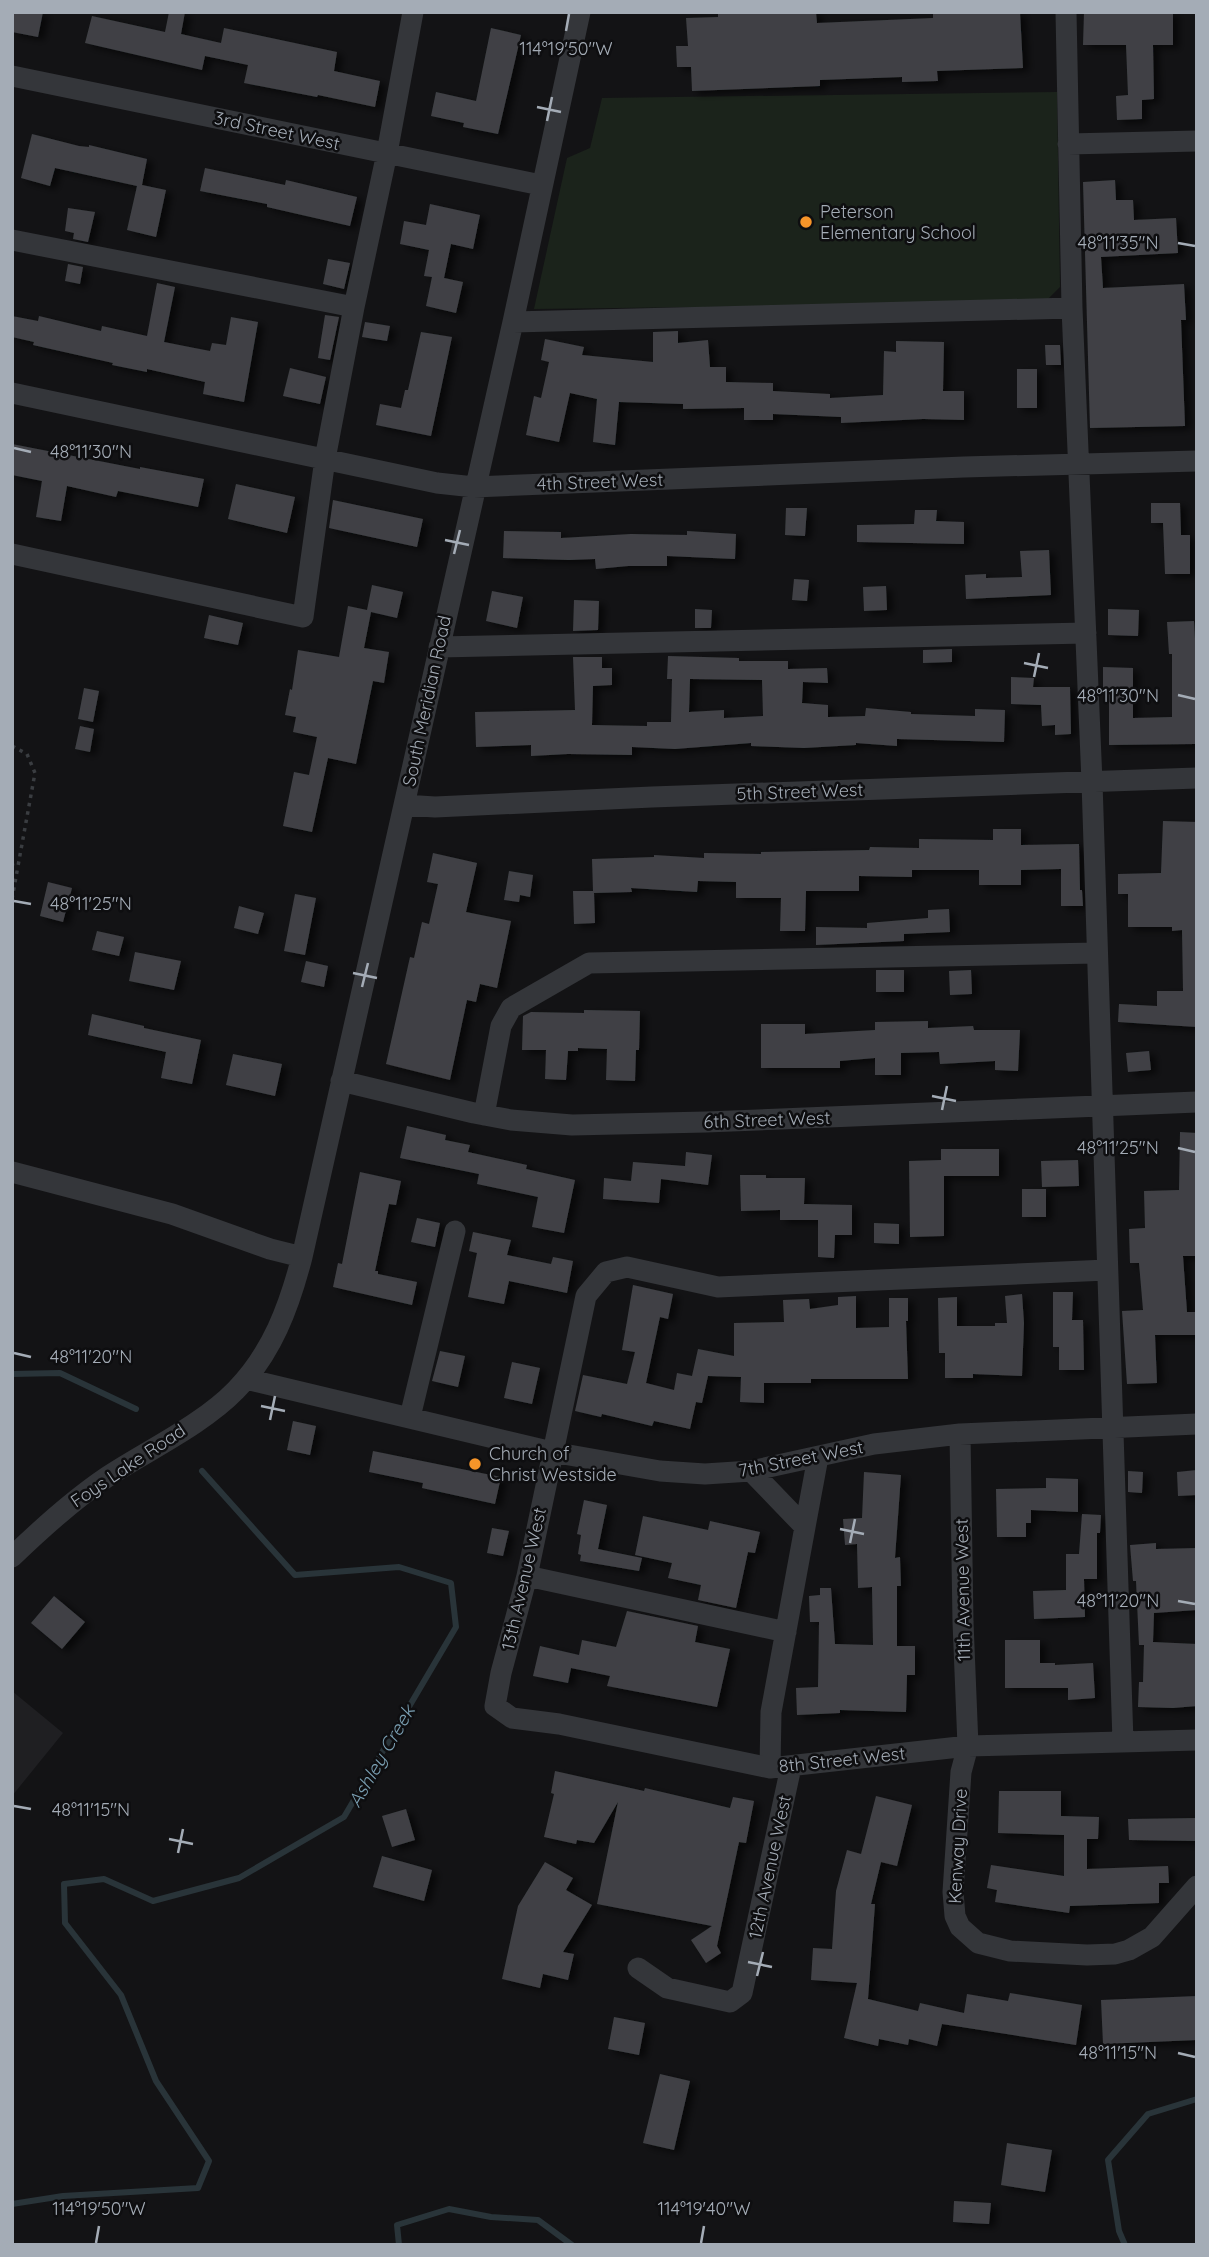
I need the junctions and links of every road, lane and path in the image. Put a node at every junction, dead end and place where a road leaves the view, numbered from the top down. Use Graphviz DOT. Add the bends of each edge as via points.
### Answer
graph roads {
  1 [pos="413,12"];
  2 [pos="580,12"];
  3 [pos="1066,12"];
  4 [pos="12,76"];
  5 [pos="1197,141"];
  6 [pos="1068,144"];
  7 [pos="387,153"];
  8 [pos="541,185"];
  9 [pos="12,240"];
  10 [pos="354,307"];
  11 [pos="1072,308"];
  12 [pos="513,321"];
  13 [pos="12,393"];
  14 [pos="326,459"];
  15 [pos="1197,461"];
  16 [pos="1079,464"];
  17 [pos="474,487"];
  18 [pos="12,554"];
  19 [pos="1086,633"];
  20 [pos="439,647"];
  21 [pos="12,746"];
  22 [pos="1197,778"];
  23 [pos="1092,782"];
  24 [pos="404,805"];
  25 [pos="12,865"];
  26 [pos="18,866"];
  27 [pos="12,899"];
  28 [pos="1097,953"];
  29 [pos="341,1081"];
  30 [pos="1197,1102"];
  31 [pos="1101,1106"];
  32 [pos="484,1115"];
  33 [pos="12,1172"];
  34 [pos="455,1231"];
  35 [pos="302,1257"];
  36 [pos="1107,1270"];
  37 [pos="246,1379"];
  38 [pos="410,1417"];
  39 [pos="1197,1424"];
  40 [pos="1113,1427"];
  41 [pos="960,1434"];
  42 [pos="552,1452"];
  43 [pos="818,1457"];
  44 [pos="751,1471"];
  45 [pos="805,1527"];
  46 [pos="12,1557"];
  47 [pos="527,1576"];
  48 [pos="786,1632"];
  49 [pos="495,1706"];
  50 [pos="1197,1740"];
  51 [pos="1123,1742"];
  52 [pos="968,1746"];
  53 [pos="791,1767"];
  54 [pos="770,1768"];
  55 [pos="1197,1886"];
  56 [pos="638,1968"];
  1 -- 7 [label="street"];
  2 -- 8 [label="street, South Meridian Road"];
  3 -- 6 [label="street"];
  4 -- 7 [label="street, 3rd Street West"];
  5 -- 6 [label="street"];
  6 -- 11 [label="street"];
  7 -- 8 [label="street, 3rd Street West"];
  7 -- 10 [label="street"];
  8 -- 12 [label="street, South Meridian Road"];
  9 -- 10 [label="street"];
  10 -- 14 [label="street"];
  11 -- 12 [label="street"];
  11 -- 16 [label="street"];
  12 -- 17 [label="street, South Meridian Road"];
  13 -- 14 [label="street, 4th Street West"];
  14 -- 17 [label="street, 4th Street West"];
  14 -- 18 [label="street" via="303,617"];
  15 -- 16 [label="street, 4th Street West"];
  16 -- 17 [label="street, 4th Street West"];
  16 -- 19 [label="street"];
  17 -- 20 [label="street, South Meridian Road"];
  19 -- 20 [label="street"];
  19 -- 23 [label="street"];
  20 -- 24 [label="street, South Meridian Road"];
  21 -- 26 [label="path" via="27,754 34,773"];
  22 -- 23 [label="street, 5th Street West"];
  23 -- 24 [label="street, 5th Street West"];
  23 -- 28 [label="street"];
  24 -- 29 [label="street, South Meridian Road"];
  25 -- 26 [label="path"];
  26 -- 27 [label="path"];
  28 -- 31 [label="street"];
  28 -- 32 [label="street" via="589,963 510,1008 501,1026"];
  29 -- 32 [label="street, 6th Street West"];
  29 -- 35 [label="street, South Meridian Road"];
  30 -- 31 [label="street, 6th Street West"];
  31 -- 32 [label="street, 6th Street West" via="572,1125"];
  31 -- 36 [label="street"];
  33 -- 35 [label="street" via="172,1214"];
  34 -- 38 [label="street"];
  35 -- 37 [label="street, South Meridian Road" via="276,1334"];
  36 -- 40 [label="street"];
  36 -- 42 [label="street, 13th Avenue West" via="718,1287 627,1267 606,1272 586,1296"];
  37 -- 38 [label="street, 7th Street West"];
  37 -- 46 [label="street, Foys Lake Road" via="203,1417 82,1496"];
  38 -- 42 [label="street, 7th Street West"];
  39 -- 40 [label="street, 7th Street West"];
  40 -- 41 [label="street, 7th Street West"];
  40 -- 51 [label="street"];
  41 -- 43 [label="street, 7th Street West" via="874,1444"];
  41 -- 52 [label="street, 11th Avenue West"];
  42 -- 44 [label="street, 7th Street West" via="660,1471"];
  42 -- 47 [label="street, 13th Avenue West"];
  43 -- 44 [label="street, 7th Street West"];
  43 -- 45 [label="street, 12th Avenue West"];
  44 -- 45 [label="street"];
  45 -- 48 [label="street, 12th Avenue West"];
  47 -- 48 [label="street"];
  47 -- 49 [label="street, 13th Avenue West"];
  48 -- 54 [label="street, 12th Avenue West" via="771,1712"];
  49 -- 54 [label="street, 8th Street West" via="512,1718"];
  50 -- 51 [label="street, 8th Street West"];
  51 -- 52 [label="street, 8th Street West"];
  52 -- 53 [label="street, 8th Street West"];
  52 -- 55 [label="street, Kenway Drive" via="961,1772 953,1904 960,1927 978,1943 1010,1951 1115,1954 1141,1945 1162,1928"];
  53 -- 54 [label="street, 8th Street West"];
  53 -- 56 [label="street, 12th Avenue West" via="742,1993 730,2002 667,1989"];
}
